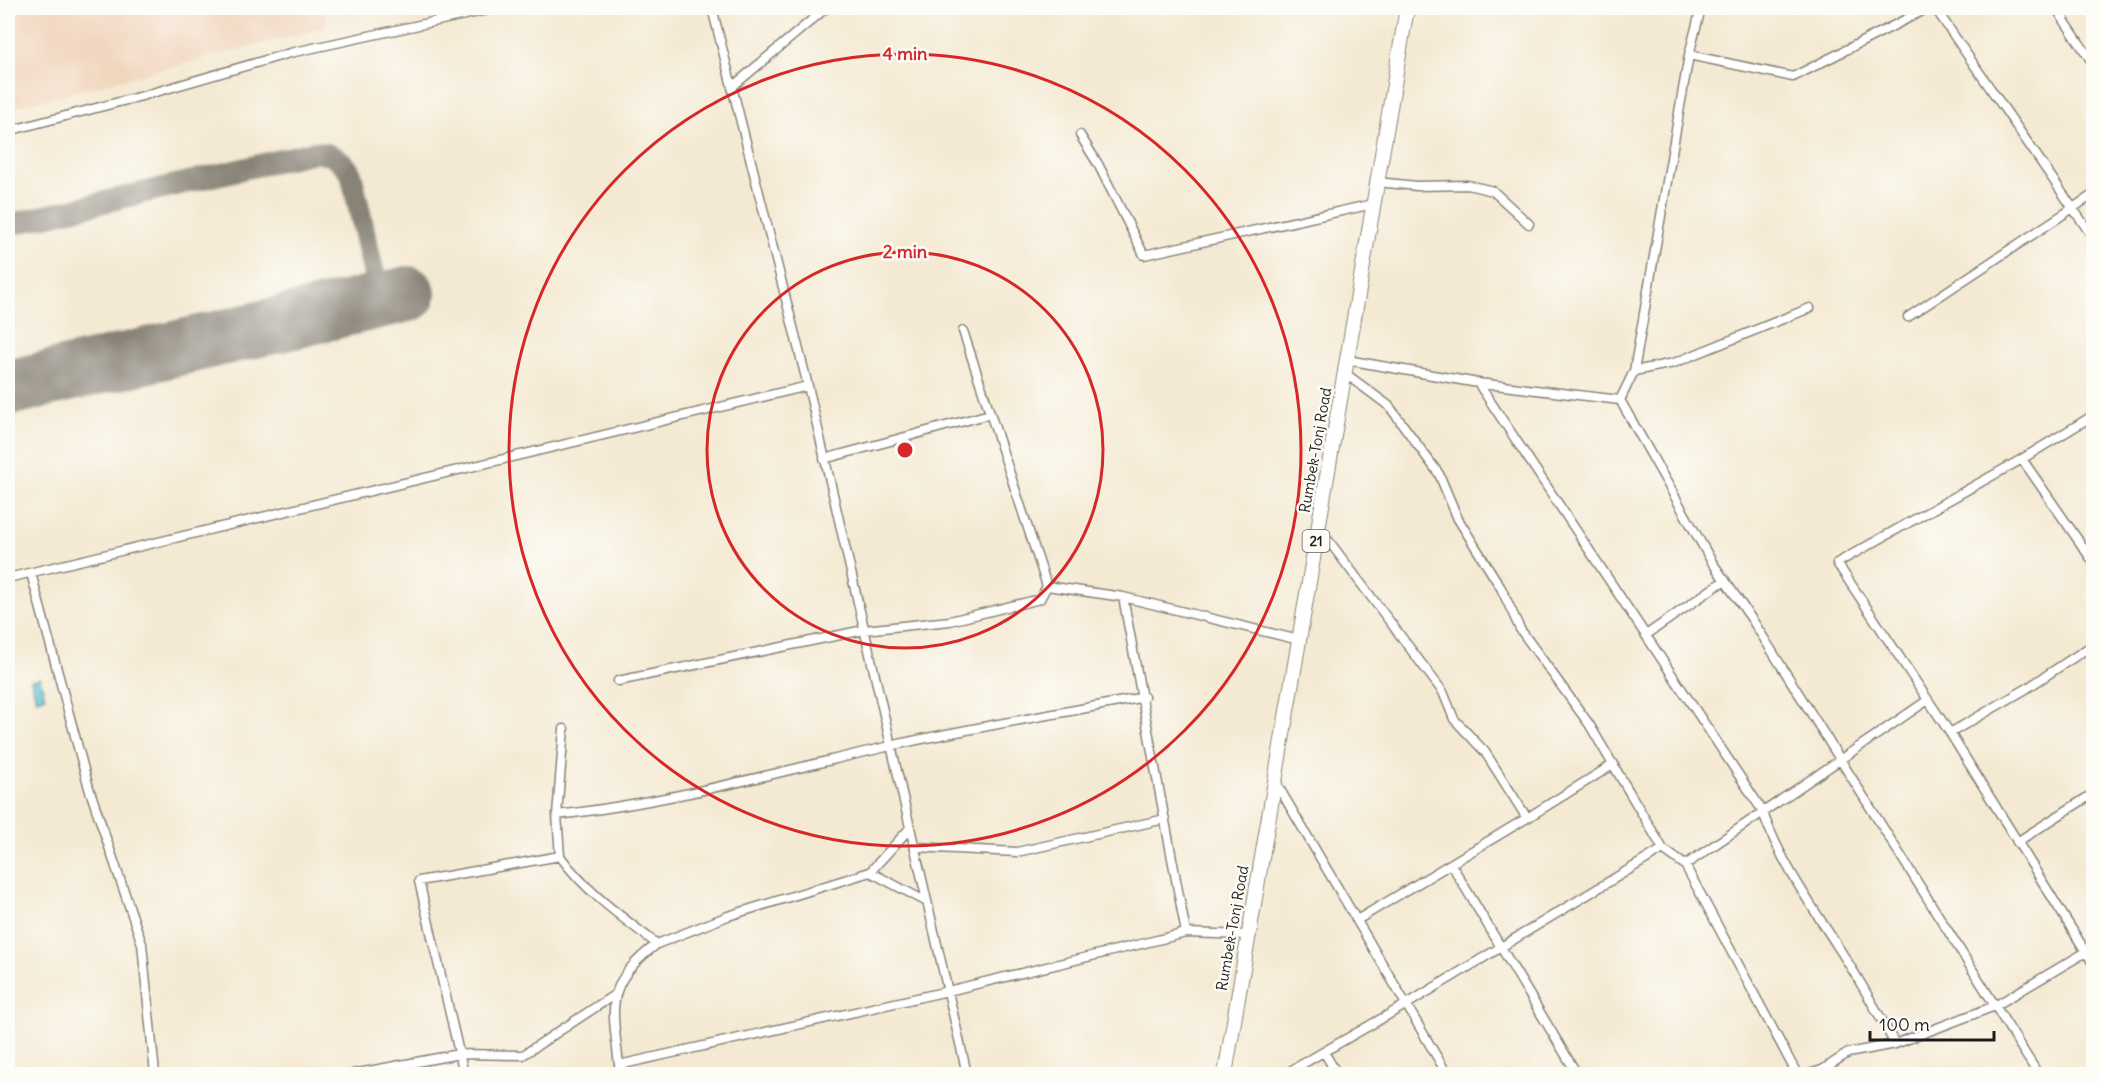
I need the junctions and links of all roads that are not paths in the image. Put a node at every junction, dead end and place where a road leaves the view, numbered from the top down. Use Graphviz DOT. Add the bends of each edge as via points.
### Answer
graph roads {
  1 [pos="450,8"];
  2 [pos="491,8"];
  3 [pos="712,8"];
  4 [pos="826,8"];
  5 [pos="1407,8"];
  6 [pos="1701,8"];
  7 [pos="1928,8"];
  8 [pos="1935,8"];
  9 [pos="2056,8"];
  10 [pos="444,19"];
  11 [pos="1689,55"];
  12 [pos="2094,65"];
  13 [pos="732,87"];
  14 [pos="8,131"];
  15 [pos="1080,135"];
  16 [pos="1377,182"];
  17 [pos="2094,195"];
  18 [pos="1373,204"];
  19 [pos="2072,207"];
  20 [pos="1528,224"];
  21 [pos="2094,239"];
  22 [pos="1810,308"];
  23 [pos="1908,317"];
  24 [pos="963,331"];
  25 [pos="1346,367"];
  26 [pos="1634,371"];
  27 [pos="1478,383"];
  28 [pos="808,386"];
  29 [pos="1620,400"];
  30 [pos="990,414"];
  31 [pos="2094,414"];
  32 [pos="824,459"];
  33 [pos="2022,459"];
  34 [pos="1318,527"];
  35 [pos="2094,563"];
  36 [pos="32,573"];
  37 [pos="8,578"];
  38 [pos="1725,580"];
  39 [pos="1047,586"];
  40 [pos="1123,597"];
  41 [pos="864,630"];
  42 [pos="1646,635"];
  43 [pos="1299,640"];
  44 [pos="2094,644"];
  45 [pos="618,681"];
  46 [pos="1143,697"];
  47 [pos="1928,700"];
  48 [pos="564,729"];
  49 [pos="1950,733"];
  50 [pos="891,746"];
  51 [pos="1841,761"];
  52 [pos="1614,764"];
  53 [pos="1275,781"];
  54 [pos="2094,793"];
  55 [pos="1762,810"];
  56 [pos="557,815"];
  57 [pos="1527,818"];
  58 [pos="1165,819"];
  59 [pos="910,828"];
  60 [pos="2017,842"];
  61 [pos="915,848"];
  62 [pos="1663,849"];
  63 [pos="560,856"];
  64 [pos="1451,864"];
  65 [pos="1685,865"];
  66 [pos="870,872"];
  67 [pos="927,902"];
  68 [pos="1357,920"];
  69 [pos="1186,933"];
  70 [pos="1247,935"];
  71 [pos="657,944"];
  72 [pos="1502,947"];
  73 [pos="2090,949"];
  74 [pos="2094,965"];
  75 [pos="948,991"];
  76 [pos="614,995"];
  77 [pos="1407,1004"];
  78 [pos="1995,1006"];
  79 [pos="1894,1044"];
  80 [pos="1324,1052"];
  81 [pos="459,1054"];
  82 [pos="619,1065"];
  83 [pos="155,1074"];
  84 [pos="353,1074"];
  85 [pos="464,1074"];
  86 [pos="621,1074"];
  87 [pos="967,1074"];
  88 [pos="1225,1074"];
  89 [pos="1285,1074"];
  90 [pos="1337,1074"];
  91 [pos="1447,1074"];
  92 [pos="1577,1074"];
  93 [pos="1797,1074"];
  94 [pos="1809,1074"];
  95 [pos="2038,1074"];
  1 -- 10 [label="street"];
  2 -- 10 [label="street"];
  3 -- 13 [label="street"];
  4 -- 13 [label="street"];
  5 -- 16 [label="main road, Rumbek-Tonj Road / 21"];
  6 -- 11 [label="street"];
  7 -- 11 [label="street" via="1793,77"];
  8 -- 19 [label="street"];
  9 -- 12 [label="street"];
  10 -- 14 [label="street" via="290,53"];
  11 -- 26 [label="street"];
  13 -- 28 [label="street"];
  15 -- 18 [label="street" via="1144,255"];
  16 -- 18 [label="main road, Rumbek-Tonj Road / 21"];
  16 -- 20 [label="street" via="1468,185 1493,191"];
  17 -- 19 [label="street"];
  18 -- 25 [label="main road, Rumbek-Tonj Road / 21"];
  19 -- 21 [label="street"];
  19 -- 23 [label="street"];
  22 -- 26 [label="street" via="1674,363"];
  24 -- 30 [label="street"];
  25 -- 27 [label="street"];
  25 -- 34 [label="main road, Rumbek-Tonj Road / 21"];
  25 -- 52 [label="street" via="1389,406 1439,474 1458,519 1501,588 1520,629"];
  26 -- 29 [label="street"];
  27 -- 29 [label="street"];
  27 -- 42 [label="street"];
  28 -- 32 [label="street"];
  28 -- 36 [label="street"];
  29 -- 38 [label="street"];
  30 -- 32 [label="street"];
  30 -- 39 [label="street"];
  31 -- 33 [label="street"];
  32 -- 41 [label="street"];
  33 -- 35 [label="street"];
  33 -- 47 [label="street" via="1837,563"];
  34 -- 43 [label="main road, Rumbek-Tonj Road / 21"];
  34 -- 57 [label="street" via="1443,692 1454,718 1485,752"];
  36 -- 37 [label="street"];
  36 -- 83 [label="street" via="89,788 142,944"];
  38 -- 42 [label="street"];
  38 -- 51 [label="street"];
  39 -- 40 [label="street"];
  39 -- 41 [label="street" via="1040,599 950,621"];
  40 -- 43 [label="street"];
  40 -- 46 [label="street"];
  41 -- 45 [label="street"];
  41 -- 50 [label="street"];
  42 -- 55 [label="street"];
  43 -- 53 [label="main road, Rumbek-Tonj Road / 21"];
  44 -- 49 [label="street"];
  46 -- 50 [label="street"];
  46 -- 58 [label="street"];
  47 -- 49 [label="street"];
  47 -- 51 [label="street"];
  48 -- 56 [label="street"];
  49 -- 60 [label="street"];
  50 -- 56 [label="street" via="696,792"];
  50 -- 59 [label="street"];
  51 -- 55 [label="street"];
  51 -- 78 [label="street"];
  52 -- 57 [label="street"];
  52 -- 62 [label="street"];
  53 -- 68 [label="street"];
  53 -- 70 [label="main road, Rumbek-Tonj Road / 21"];
  54 -- 60 [label="street"];
  55 -- 65 [label="street"];
  55 -- 79 [label="street" via="1773,842 1798,887 1861,983"];
  56 -- 63 [label="street"];
  57 -- 64 [label="street"];
  58 -- 61 [label="street" via="1017,852"];
  58 -- 69 [label="street"];
  59 -- 61 [label="street"];
  59 -- 66 [label="street"];
  60 -- 73 [label="street"];
  61 -- 67 [label="street"];
  62 -- 65 [label="street"];
  62 -- 72 [label="street"];
  63 -- 71 [label="street" via="617,913"];
  63 -- 81 [label="street" via="419,881"];
  64 -- 68 [label="street"];
  64 -- 72 [label="street"];
  65 -- 93 [label="street"];
  66 -- 67 [label="street"];
  66 -- 71 [label="street" via="728,916"];
  67 -- 75 [label="street"];
  68 -- 77 [label="street"];
  69 -- 70 [label="street"];
  69 -- 75 [label="street"];
  70 -- 88 [label="main road, Rumbek-Tonj Road / 21"];
  71 -- 76 [label="street" via="632,963"];
  72 -- 77 [label="street"];
  72 -- 92 [label="street"];
  73 -- 74 [label="street"];
  73 -- 78 [label="street"];
  75 -- 82 [label="street"];
  75 -- 87 [label="street"];
  76 -- 81 [label="street" via="524,1055"];
  76 -- 82 [label="street"];
  77 -- 80 [label="street"];
  77 -- 91 [label="street"];
  78 -- 79 [label="street"];
  78 -- 95 [label="street"];
  79 -- 94 [label="street" via="1848,1053"];
  80 -- 89 [label="street"];
  80 -- 90 [label="street"];
  81 -- 84 [label="street"];
  81 -- 85 [label="street"];
  82 -- 86 [label="street"];
}
